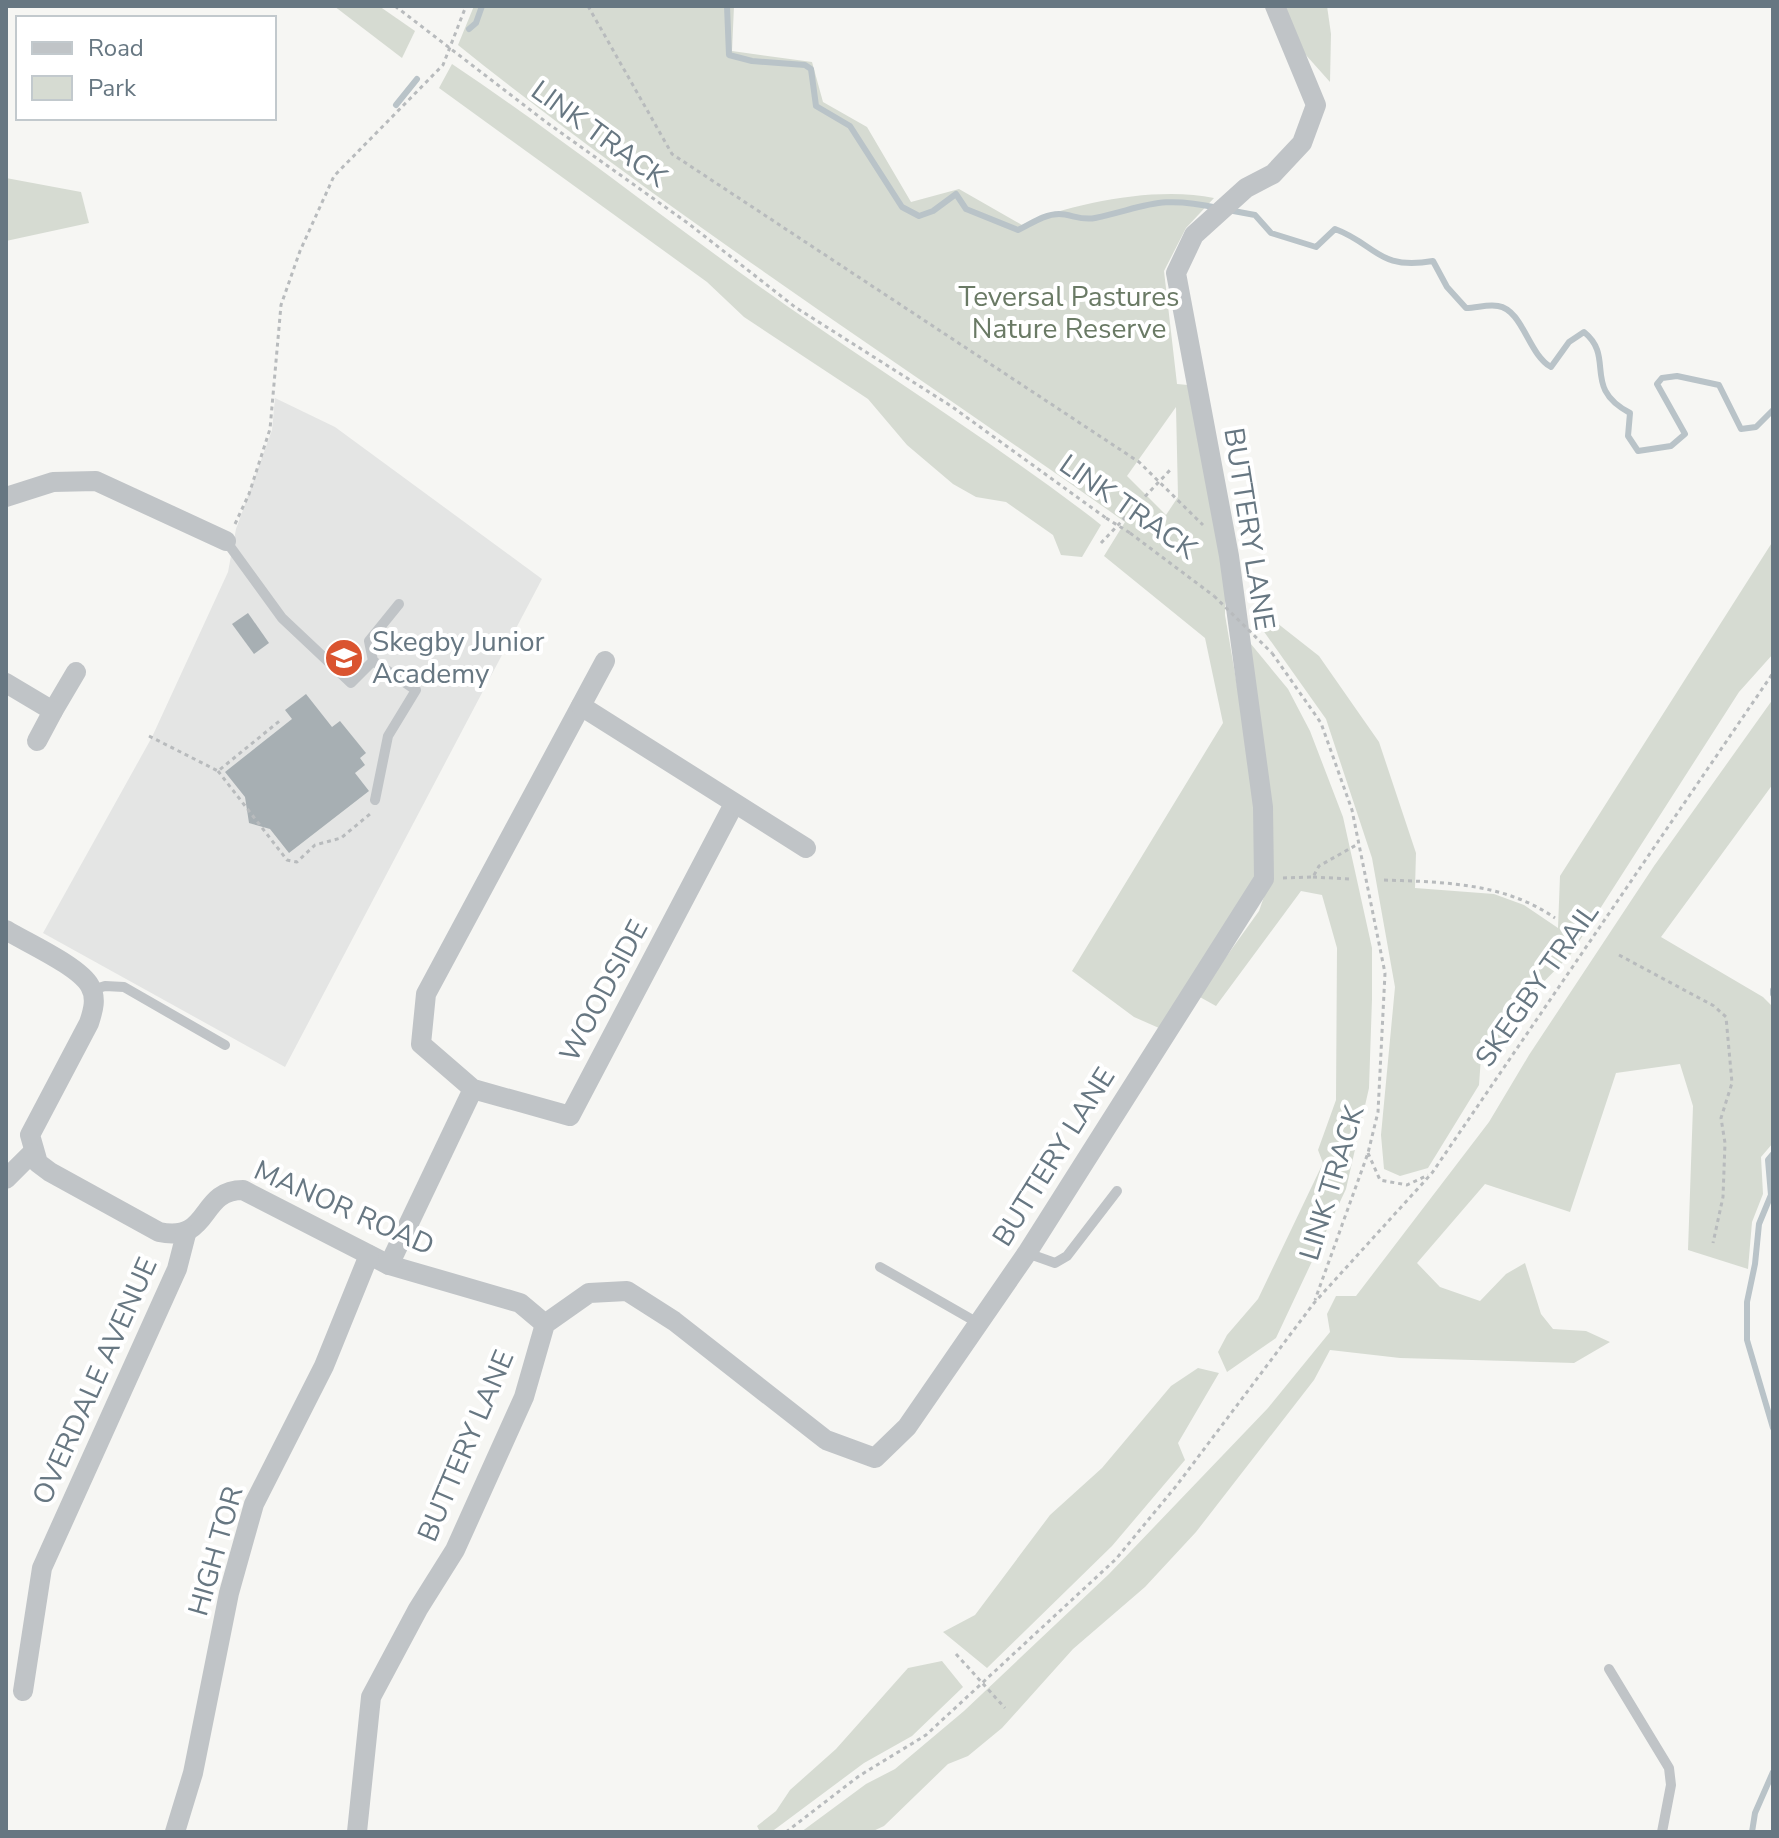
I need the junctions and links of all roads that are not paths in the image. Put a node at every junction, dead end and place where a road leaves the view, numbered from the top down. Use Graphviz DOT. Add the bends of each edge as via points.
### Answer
graph roads {
  1 [pos="1275,6"];
  2 [pos="6,497"];
  3 [pos="226,541"];
  4 [pos="399,604"];
  5 [pos="373,661"];
  6 [pos="605,661"];
  7 [pos="76,672"];
  8 [pos="6,683"];
  9 [pos="581,706"];
  10 [pos="53,711"];
  11 [pos="37,741"];
  12 [pos="375,800"];
  13 [pos="734,804"];
  14 [pos="806,848"];
  15 [pos="6,930"];
  16 [pos="92,990"];
  17 [pos="225,1045"];
  18 [pos="473,1089"];
  19 [pos="32,1153"];
  20 [pos="6,1179"];
  21 [pos="1117,1191"];
  22 [pos="186,1234"];
  23 [pos="1027,1253"];
  24 [pos="369,1255"];
  25 [pos="389,1265"];
  26 [pos="880,1267"];
  27 [pos="978,1323"];
  28 [pos="545,1324"];
  29 [pos="1609,1669"];
  30 [pos="23,1691"];
  31 [pos="175,1832"];
  32 [pos="357,1832"];
  33 [pos="1662,1832"];
  1 -- 23 [label="street, BUTTERY LANE" via="1316,105 1302,143 1273,174 1246,188 1194,235 1176,273 1229,556 1263,807 1264,879"];
  2 -- 3 [label="street" via="53,482 96,481"];
  3 -- 5 [label="lane" via="282,618 351,683"];
  4 -- 5 [label="lane" via="369,641"];
  5 -- 12 [label="lane" via="416,690 388,736"];
  6 -- 9 [label="street, WOODSIDE"];
  7 -- 10 [label="street"];
  8 -- 10 [label="street"];
  9 -- 13 [label="street"];
  9 -- 18 [label="street, WOODSIDE" via="426,994 421,1044"];
  10 -- 11 [label="street"];
  13 -- 14 [label="street"];
  13 -- 18 [label="street, WOODSIDE" via="570,1116"];
  15 -- 16 [label="street" via="81,975"];
  16 -- 17 [label="lane" via="124,987"];
  16 -- 19 [label="street" via="89,1023 30,1135"];
  18 -- 25 [label="street"];
  19 -- 20 [label="street"];
  19 -- 22 [label="street" via="50,1172 159,1232"];
  21 -- 23 [label="lane" via="1067,1256 1055,1263"];
  22 -- 24 [label="street, MANOR ROAD" via="220,1196 243,1190"];
  22 -- 30 [label="street, OVERDALE AVENUE" via="177,1269 42,1568"];
  23 -- 27 [label="street, BUTTERY LANE"];
  24 -- 25 [label="street, MANOR ROAD"];
  24 -- 31 [label="street, HIGH TOR" via="324,1366 254,1504"];
  25 -- 28 [label="street, MANOR ROAD" via="520,1303"];
  26 -- 27 [label="lane"];
  27 -- 28 [label="street, BUTTERY LANE" via="907,1427 875,1458 826,1440 674,1321 627,1291 589,1293"];
  28 -- 32 [label="street, BUTTERY LANE" via="524,1397 455,1550 371,1697"];
  29 -- 33 [label="lane" via="1669,1768"];
}
